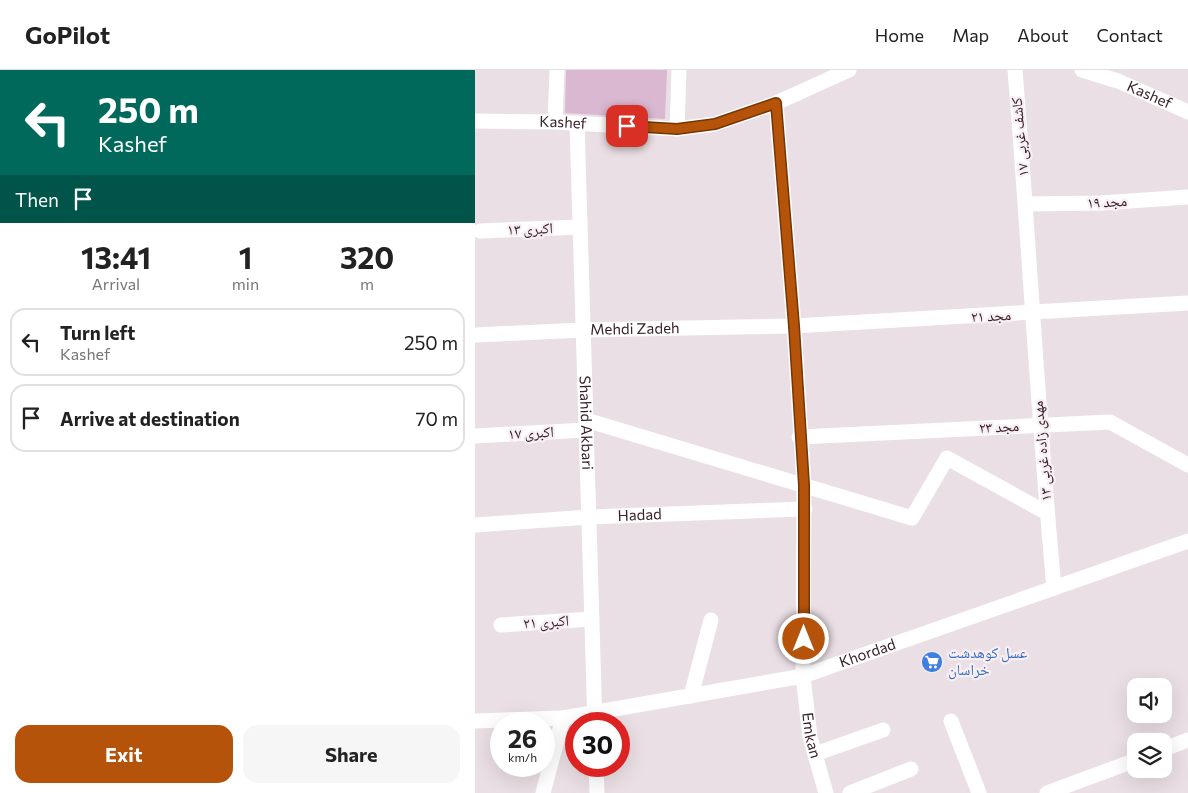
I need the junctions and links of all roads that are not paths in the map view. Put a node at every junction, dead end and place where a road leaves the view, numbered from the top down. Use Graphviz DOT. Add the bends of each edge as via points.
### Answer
graph roads {
  1 [pos="557,70"];
  2 [pos="679,70"];
  3 [pos="849,70"];
  4 [pos="1015,70"];
  5 [pos="1082,70"];
  6 [pos="776,103"];
  7 [pos="1188,112"];
  8 [pos="475,121"];
  9 [pos="555,122"];
  10 [pos="577,123"];
  11 [pos="677,129"];
  12 [pos="1188,197"];
  13 [pos="1026,204"];
  14 [pos="580,227"];
  15 [pos="480,230"];
  16 [pos="1188,303"];
  17 [pos="1033,314"];
  18 [pos="794,326"];
  19 [pos="583,330"];
  20 [pos="475,335"];
  21 [pos="586,425"];
  22 [pos="1039,425"];
  23 [pos="475,436"];
  24 [pos="799,437"];
  25 [pos="1188,465"];
  26 [pos="804,485"];
  27 [pos="805,509"];
  28 [pos="1047,513"];
  29 [pos="589,518"];
  30 [pos="475,525"];
  31 [pos="1188,541"];
  32 [pos="1054,588"];
  33 [pos="592,619"];
  34 [pos="711,620"];
  35 [pos="501,625"];
  36 [pos="803,676"];
  37 [pos="691,696"];
  38 [pos="595,712"];
  39 [pos="621,712"];
  40 [pos="563,718"];
  41 [pos="475,721"];
  42 [pos="951,721"];
  43 [pos="883,730"];
  44 [pos="1188,740"];
  45 [pos="1172,746"];
  46 [pos="815,754"];
  47 [pos="1127,763"];
  48 [pos="911,769"];
  49 [pos="596,777"];
  50 [pos="543,793"];
  51 [pos="597,793"];
  52 [pos="826,793"];
  53 [pos="851,793"];
  54 [pos="979,793"];
  55 [pos="1047,793"];
  1 -- 9 [label="street"];
  2 -- 11 [label="street"];
  3 -- 6 [label="street, Kashef"];
  4 -- 13 [label="street, کاشف غربی ۱۷"];
  5 -- 7 [label="street, Kashef" via="1118,81"];
  6 -- 11 [label="street, Kashef" via="715,124"];
  6 -- 18 [label="street, Emkan"];
  8 -- 9 [label="street, Kashef"];
  9 -- 10 [label="street, Kashef"];
  10 -- 11 [label="street, Kashef"];
  10 -- 14 [label="street, Shahid Akbari"];
  12 -- 13 [label="street, مجد ۱۹"];
  13 -- 17 [label="street, کاشف غربی ۱۷"];
  14 -- 15 [label="street, اکبری ۱۳"];
  14 -- 19 [label="street, Shahid Akbari"];
  16 -- 17 [label="street, مجد ۲۱"];
  17 -- 18 [label="street, مجد ۲۱"];
  17 -- 22 [label="street, مهدی زاده غربی ۱۳"];
  18 -- 19 [label="street, Mehdi Zadeh"];
  18 -- 24 [label="street, Emkan"];
  19 -- 20 [label="street, Mehdi Zadeh"];
  19 -- 21 [label="street, Shahid Akbari"];
  21 -- 23 [label="street, اکبری ۱۷"];
  21 -- 26 [label="street, اکبری ۱۷"];
  21 -- 29 [label="street, Shahid Akbari"];
  22 -- 24 [label="street, مجد ۲۳"];
  22 -- 25 [label="street, مجد ۲۳" via="1110,422"];
  22 -- 28 [label="street, مهدی زاده غربی ۱۳"];
  24 -- 26 [label="street, Emkan"];
  26 -- 27 [label="street, Emkan"];
  26 -- 28 [label="street, اکبری ۱۷" via="912,518 947,458"];
  27 -- 29 [label="street, Hadad"];
  27 -- 36 [label="street, Emkan"];
  28 -- 32 [label="street, مهدی زاده غربی ۱۳"];
  29 -- 30 [label="street, Hadad"];
  29 -- 33 [label="street, Shahid Akbari"];
  31 -- 32 [label="street, Khordad"];
  32 -- 36 [label="street, Khordad"];
  33 -- 35 [label="street, اکبری ۲۱"];
  33 -- 38 [label="street, Shahid Akbari"];
  34 -- 37 [label="street"];
  36 -- 37 [label="street, Khordad"];
  36 -- 46 [label="street, Emkan"];
  37 -- 39 [label="street, Khordad"];
  40 -- 41 [label="street, Khordad"];
  40 -- 50 [label="street"];
  42 -- 54 [label="street"];
  43 -- 46 [label="street"];
  44 -- 45 [label="street"];
  46 -- 52 [label="street, Emkan"];
  47 -- 55 [label="street"];
  48 -- 53 [label="street"];
  49 -- 51 [label="street"];
}
